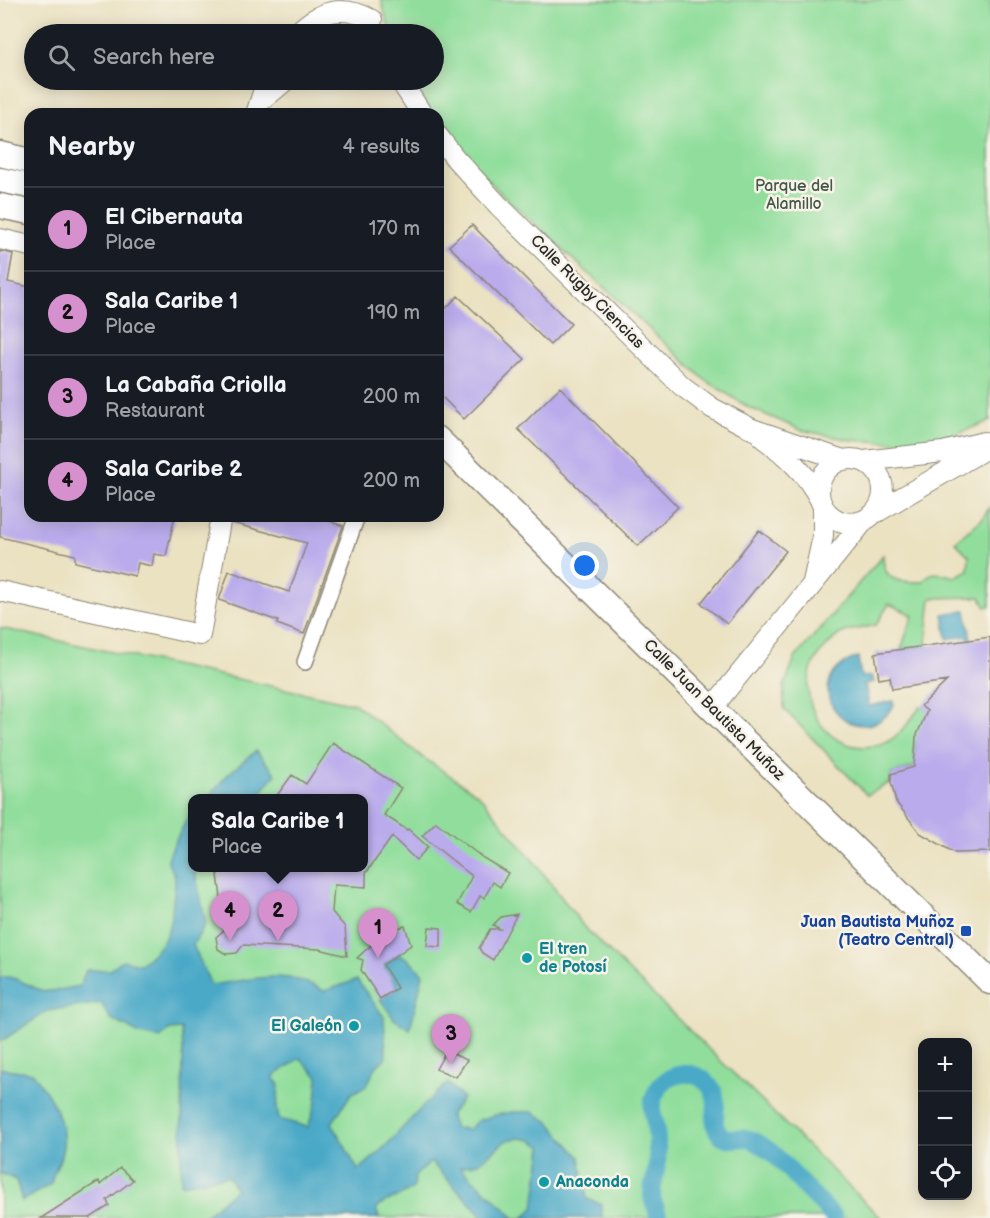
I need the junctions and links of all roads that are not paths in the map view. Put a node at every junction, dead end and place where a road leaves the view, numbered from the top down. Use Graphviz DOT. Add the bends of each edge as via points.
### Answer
graph roads {
  1 [pos="325,0"];
  2 [pos="365,0"];
  3 [pos="315,19"];
  4 [pos="309,24"];
  5 [pos="366,24"];
  6 [pos="371,24"];
  7 [pos="264,90"];
  8 [pos="276,90"];
  9 [pos="405,90"];
  10 [pos="258,108"];
  11 [pos="418,108"];
  12 [pos="444,144"];
  13 [pos="0,154"];
  14 [pos="24,160"];
  15 [pos="0,180"];
  16 [pos="24,185"];
  17 [pos="0,206"];
  18 [pos="24,211"];
  19 [pos="0,239"];
  20 [pos="24,245"];
  21 [pos="752,429"];
  22 [pos="990,443"];
  23 [pos="444,445"];
  24 [pos="843,460"];
  25 [pos="864,461"];
  26 [pos="821,503"];
  27 [pos="870,517"];
  28 [pos="220,522"];
  29 [pos="355,522"];
  30 [pos="812,587"];
  31 [pos="0,591"];
  32 [pos="305,662"];
  33 [pos="712,708"];
  34 [pos="990,982"];
  1 -- 3 [label="street"];
  2 -- 6 [label="street"];
  3 -- 4 [label="street"];
  3 -- 5 [label="street" via="324,13 354,12"];
  7 -- 10 [label="street"];
  8 -- 10 [label="street"];
  9 -- 11 [label="street"];
  12 -- 21 [label="street, Calle Rugby Ciencias" via="499,206 682,386 712,408"];
  13 -- 14 [label="street"];
  15 -- 16 [label="street"];
  17 -- 18 [label="street"];
  19 -- 20 [label="street"];
  21 -- 24 [label="street"];
  21 -- 26 [label="street" via="809,479"];
  22 -- 25 [label="street"];
  22 -- 27 [label="street"];
  23 -- 33 [label="street, Calle Juan Bautista Muñoz"];
  24 -- 25 [label="street"];
  24 -- 26 [label="street" via="826,471 819,489"];
  25 -- 27 [label="street" via="883,483 882,503"];
  26 -- 27 [label="street" via="829,516 846,524"];
  26 -- 30 [label="street" via="823,536"];
  27 -- 30 [label="street"];
  28 -- 31 [label="street" via="200,635"];
  29 -- 32 [label="street"];
  30 -- 33 [label="street"];
  33 -- 34 [label="street, Calle Juan Bautista Muñoz"];
}
